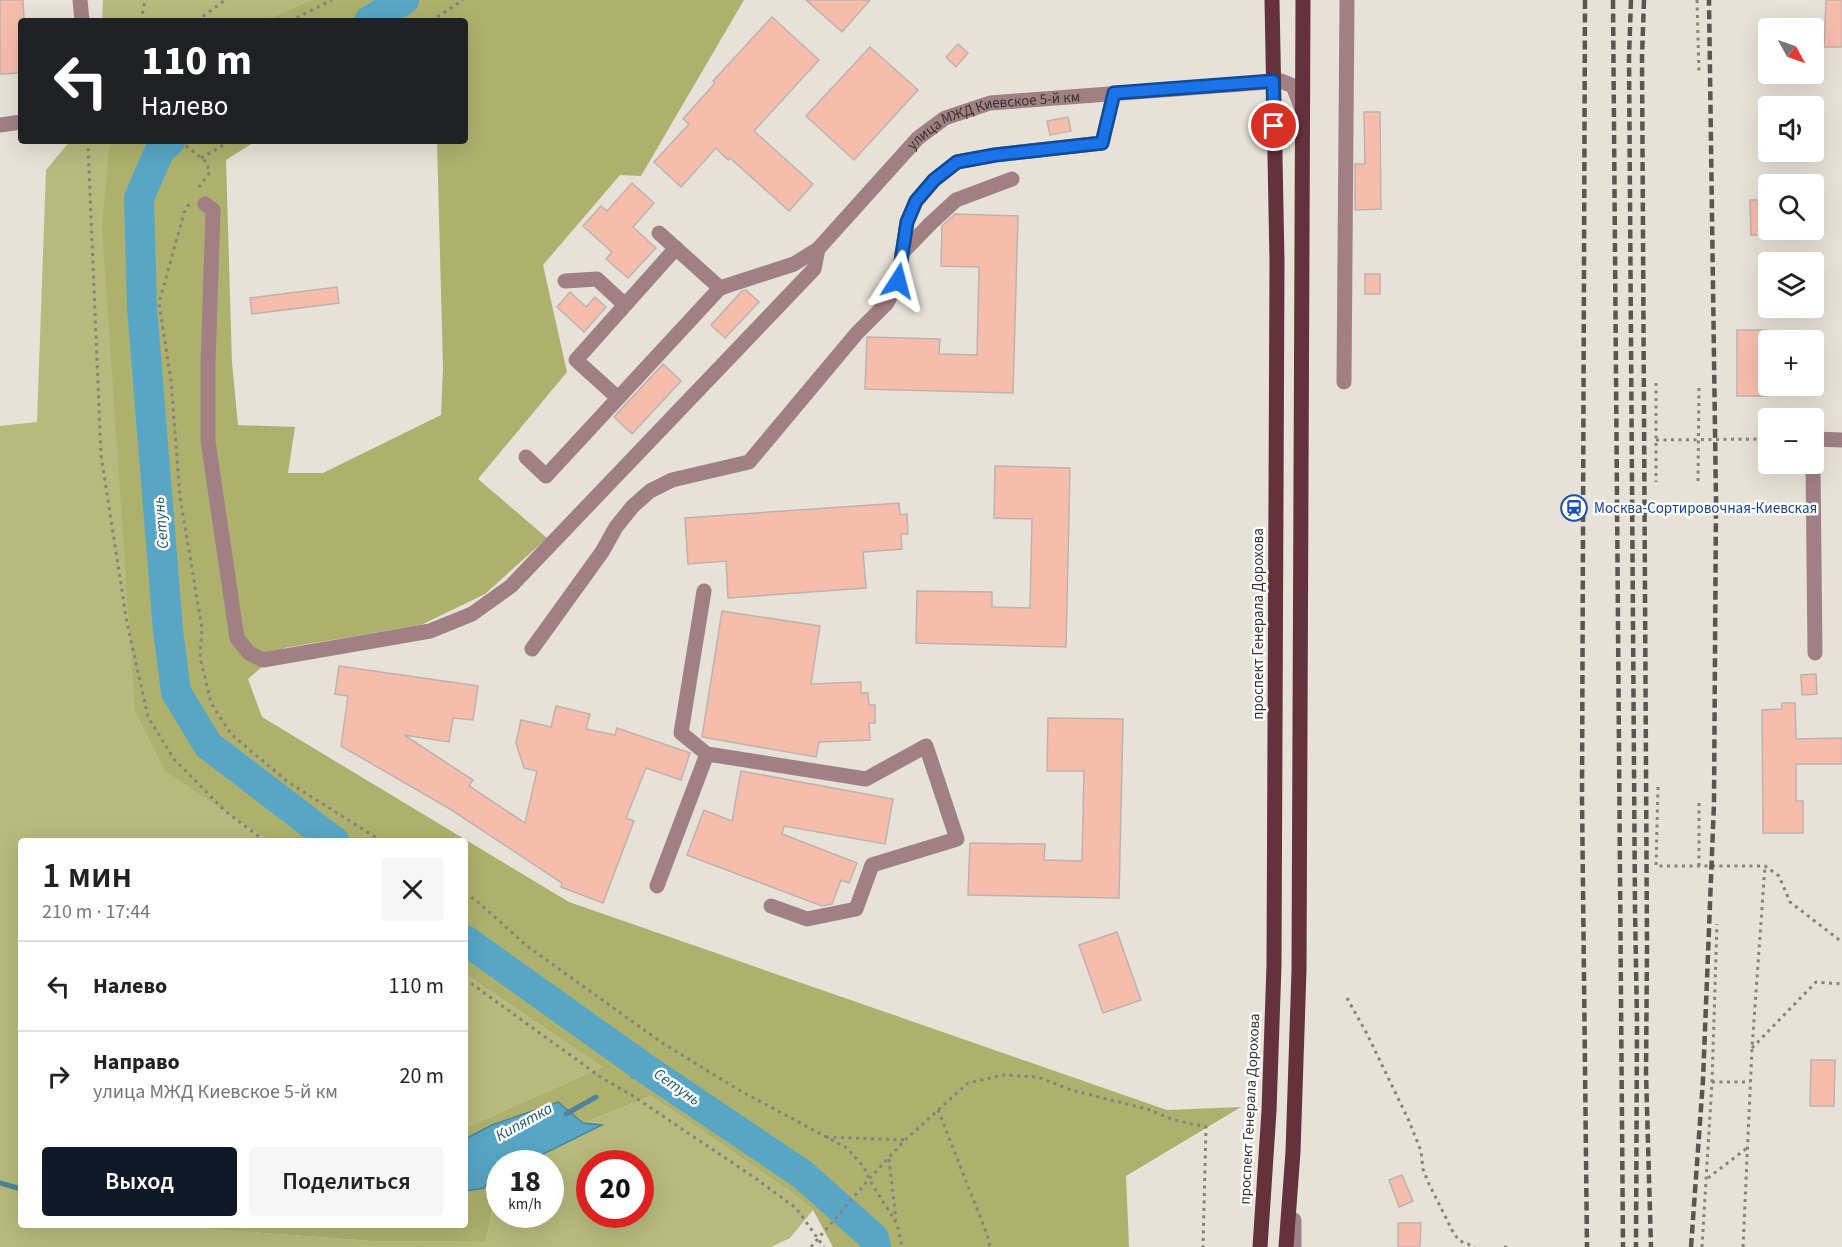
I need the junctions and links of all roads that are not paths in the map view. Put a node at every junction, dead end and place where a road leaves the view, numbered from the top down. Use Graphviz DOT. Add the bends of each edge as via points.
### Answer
graph roads {
  1 [pos="80,0"];
  2 [pos="1272,0"];
  3 [pos="1303,0"];
  4 [pos="1347,0"];
  5 [pos="82,18"];
  6 [pos="1273,81"];
  7 [pos="1114,93"];
  8 [pos="1304,115"];
  9 [pos="18,122"];
  10 [pos="0,125"];
  11 [pos="1012,180"];
  12 [pos="205,204"];
  13 [pos="659,233"];
  14 [pos="676,248"];
  15 [pos="818,249"];
  16 [pos="902,253"];
  17 [pos="565,281"];
  18 [pos="720,288"];
  19 [pos="625,305"];
  20 [pos="1344,382"];
  21 [pos="618,398"];
  22 [pos="1824,440"];
  23 [pos="1842,440"];
  24 [pos="526,458"];
  25 [pos="1813,474"];
  26 [pos="704,591"];
  27 [pos="532,649"];
  28 [pos="1815,653"];
  29 [pos="707,754"];
  30 [pos="657,886"];
  31 [pos="771,906"];
  32 [pos="1293,1152"];
  33 [pos="1260,1247"];
  34 [pos="1286,1247"];
  35 [pos="1294,1247"];
  1 -- 5 [label="street"];
  2 -- 6 [label="main road, проспект Генерала Дорохова"];
  3 -- 8 [label="main road"];
  4 -- 20 [label="street"];
  6 -- 7 [label="street, улица МЖД Киевское 5-й км"];
  6 -- 8 [label="street" via="1293,86"];
  6 -- 33 [label="main road, проспект Генерала Дорохова" via="1277,261 1274,953"];
  7 -- 15 [label="street, улица МЖД Киевское 5-й км" via="990,103 945,118 918,138"];
  7 -- 16 [label="street" via="1102,143 957,162 916,201 907,222"];
  8 -- 32 [label="main road" via="1299,970"];
  9 -- 10 [label="street"];
  11 -- 16 [label="street" via="956,200"];
  12 -- 15 [label="street" via="213,210 208,441 237,638 249,653 263,660 430,631 472,614 511,586 814,269"];
  13 -- 14 [label="street"];
  14 -- 18 [label="street"];
  14 -- 19 [label="street"];
  15 -- 18 [label="street" via="794,264"];
  16 -- 27 [label="street" via="898,281 887,303 749,462 672,480 633,506"];
  17 -- 19 [label="street" via="597,279"];
  18 -- 21 [label="street"];
  19 -- 21 [label="street" via="576,360"];
  21 -- 24 [label="street" via="546,476"];
  22 -- 23 [label="street"];
  25 -- 28 [label="street"];
  26 -- 29 [label="street" via="681,733"];
  29 -- 30 [label="street"];
  29 -- 31 [label="street" via="866,779 926,746 957,839 872,865 856,909 807,919"];
  32 -- 34 [label="main road"];
  32 -- 35 [label="street"];
}
